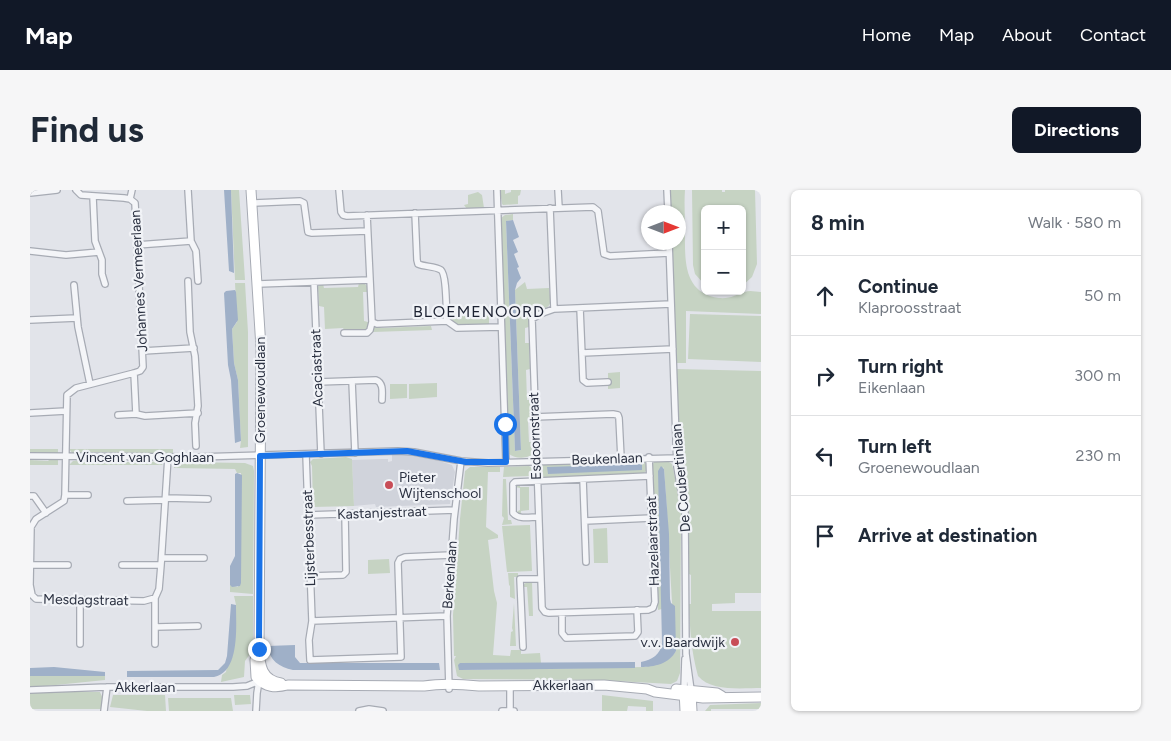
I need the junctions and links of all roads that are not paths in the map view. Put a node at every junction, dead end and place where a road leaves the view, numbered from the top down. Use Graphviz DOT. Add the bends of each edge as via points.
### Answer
graph roads {
  1 [pos="57,190"];
  2 [pos="76,190"];
  3 [pos="132,190"];
  4 [pos="188,190"];
  5 [pos="251,190"];
  6 [pos="339,190"];
  7 [pos="497,190"];
  8 [pos="558,190"];
  9 [pos="667,190"];
  10 [pos="30,193"];
  11 [pos="93,197"];
  12 [pos="130,199"];
  13 [pos="252,203"];
  14 [pos="668,205"];
  15 [pos="550,208"];
  16 [pos="559,208"];
  17 [pos="497,210"];
  18 [pos="415,213"];
  19 [pos="367,215"];
  20 [pos="367,231"];
  21 [pos="191,241"];
  22 [pos="137,245"];
  23 [pos="30,251"];
  24 [pos="99,252"];
  25 [pos="669,253"];
  26 [pos="369,280"];
  27 [pos="198,281"];
  28 [pos="188,282"];
  29 [pos="314,282"];
  30 [pos="105,284"];
  31 [pos="258,284"];
  32 [pos="74,285"];
  33 [pos="671,304"];
  34 [pos="580,308"];
  35 [pos="554,309"];
  36 [pos="77,318"];
  37 [pos="30,320"];
  38 [pos="446,321"];
  39 [pos="372,322"];
  40 [pos="501,327"];
  41 [pos="344,333"];
  42 [pos="194,348"];
  43 [pos="673,349"];
  44 [pos="143,351"];
  45 [pos="582,353"];
  46 [pos="134,373"];
  47 [pos="352,381"];
  48 [pos="318,382"];
  49 [pos="608,382"];
  50 [pos="90,384"];
  51 [pos="382,400"];
  52 [pos="66,411"];
  53 [pos="30,413"];
  54 [pos="198,413"];
  55 [pos="136,414"];
  56 [pos="118,415"];
  57 [pos="534,417"];
  58 [pos="196,446"];
  59 [pos="355,453"];
  60 [pos="321,454"];
  61 [pos="306,455"];
  62 [pos="30,456"];
  63 [pos="260,456"];
  64 [pos="65,457"];
  65 [pos="168,457"];
  66 [pos="621,458"];
  67 [pos="649,458"];
  68 [pos="677,458"];
  69 [pos="461,461"];
  70 [pos="536,461"];
  71 [pos="506,462"];
  72 [pos="650,476"];
  73 [pos="583,479"];
  74 [pos="537,480"];
  75 [pos="65,495"];
  76 [pos="88,495"];
  77 [pos="30,496"];
  78 [pos="208,499"];
  79 [pos="166,500"];
  80 [pos="127,501"];
  81 [pos="455,510"];
  82 [pos="46,514"];
  83 [pos="344,514"];
  84 [pos="308,515"];
  85 [pos="538,517"];
  86 [pos="652,518"];
  87 [pos="584,521"];
  88 [pos="451,555"];
  89 [pos="30,556"];
  90 [pos="204,558"];
  91 [pos="161,562"];
  92 [pos="586,562"];
  93 [pos="30,565"];
  94 [pos="68,565"];
  95 [pos="122,565"];
  96 [pos="310,576"];
  97 [pos="541,579"];
  98 [pos="30,589"];
  99 [pos="155,598"];
  100 [pos="80,601"];
  101 [pos="637,610"];
  102 [pos="562,613"];
  103 [pos="447,616"];
  104 [pos="400,618"];
  105 [pos="312,621"];
  106 [pos="156,626"];
  107 [pos="198,626"];
  108 [pos="80,644"];
  109 [pos="155,644"];
  110 [pos="523,646"];
  111 [pos="263,679"];
  112 [pos="510,685"];
  113 [pos="449,687"];
  114 [pos="106,688"];
  115 [pos="30,690"];
  116 [pos="688,693"];
  117 [pos="761,697"];
  118 [pos="512,710"];
  119 [pos="104,711"];
  120 [pos="256,711"];
  121 [pos="359,711"];
  122 [pos="383,711"];
  123 [pos="502,711"];
  124 [pos="685,711"];
  125 [pos="692,711"];
  1 -- 10 [label="street"];
  2 -- 11 [label="street, Johannes Vermeerlaan" via="81,195"];
  3 -- 12 [label="street"];
  4 -- 21 [label="street"];
  5 -- 13 [label="street, Groenewoudlaan"];
  6 -- 19 [label="street" via="343,215"];
  7 -- 17 [label="street"];
  8 -- 16 [label="street"];
  9 -- 14 [label="street"];
  11 -- 12 [label="street, Johannes Vermeerlaan"];
  11 -- 24 [label="street" via="95,241"];
  12 -- 22 [label="street, Johannes Vermeerlaan" via="134,203"];
  13 -- 20 [label="street" via="300,201 304,203 306,227 312,233"];
  13 -- 31 [label="street, Groenewoudlaan"];
  15 -- 16 [label="street"];
  15 -- 17 [label="street"];
  15 -- 35 [label="street"];
  16 -- 25 [label="street" via="597,208 603,249 607,255"];
  17 -- 18 [label="street"];
  17 -- 40 [label="street"];
  18 -- 19 [label="street"];
  18 -- 38 [label="street" via="418,264 439,269 444,275"];
  19 -- 20 [label="street"];
  20 -- 26 [label="street"];
  21 -- 22 [label="street"];
  21 -- 27 [label="street" via="196,251"];
  22 -- 44 [label="street, Johannes Vermeerlaan"];
  23 -- 24 [label="street" via="66,255"];
  24 -- 30 [label="street"];
  25 -- 33 [label="street, De Coubertinlaan"];
  26 -- 29 [label="street"];
  26 -- 39 [label="street"];
  28 -- 42 [label="street" via="190,332"];
  29 -- 31 [label="street"];
  29 -- 48 [label="street, Acaciastraat"];
  31 -- 63 [label="street, Groenewoudlaan"];
  32 -- 36 [label="street"];
  33 -- 34 [label="street"];
  33 -- 43 [label="street, De Coubertinlaan"];
  34 -- 35 [label="street"];
  34 -- 45 [label="street"];
  35 -- 57 [label="street, Esdoornstraat" via="532,319"];
  36 -- 37 [label="street"];
  36 -- 50 [label="street"];
  38 -- 39 [label="street"];
  38 -- 40 [label="street" via="457,328"];
  39 -- 41 [label="street" via="367,333"];
  40 -- 71 [label="street"];
  42 -- 44 [label="street"];
  42 -- 54 [label="street"];
  43 -- 45 [label="street"];
  43 -- 68 [label="street, De Coubertinlaan"];
  44 -- 46 [label="street, Johannes Vermeerlaan" via="143,367"];
  45 -- 49 [label="street" via="584,383"];
  46 -- 50 [label="street, Johannes Vermeerlaan"];
  46 -- 55 [label="street"];
  47 -- 48 [label="street"];
  47 -- 51 [label="street" via="379,381"];
  47 -- 59 [label="street"];
  48 -- 60 [label="street, Acaciastraat"];
  50 -- 52 [label="street, Johannes Vermeerlaan" via="71,390 67,395"];
  52 -- 53 [label="street"];
  52 -- 64 [label="street, Johannes Vermeerlaan"];
  54 -- 55 [label="street"];
  54 -- 58 [label="street"];
  55 -- 56 [label="street"];
  57 -- 66 [label="street" via="618,415"];
  57 -- 70 [label="street, Esdoornstraat"];
  59 -- 60 [label="street, Vincent van Goghlaan"];
  59 -- 69 [label="street, Beukenlaan" via="414,452"];
  60 -- 61 [label="street, Vincent van Goghlaan"];
  61 -- 63 [label="street, Vincent van Goghlaan"];
  61 -- 84 [label="street, Lijsterbesstraat"];
  62 -- 64 [label="street, Vincent van Goghlaan"];
  63 -- 65 [label="street, Vincent van Goghlaan"];
  63 -- 111 [label="street, Groenewoudlaan" via="259,649"];
  64 -- 65 [label="street, Vincent van Goghlaan"];
  64 -- 75 [label="street"];
  65 -- 79 [label="street"];
  66 -- 67 [label="street, Beukenlaan"];
  66 -- 70 [label="street, Beukenlaan"];
  67 -- 68 [label="street, Beukenlaan"];
  67 -- 72 [label="street, Hazelaarstraat"];
  68 -- 116 [label="street, De Coubertinlaan" via="685,513"];
  69 -- 71 [label="street, Beukenlaan"];
  69 -- 81 [label="street, Berkenlaan"];
  70 -- 71 [label="street, Beukenlaan"];
  70 -- 74 [label="street, Esdoornstraat"];
  72 -- 73 [label="street, Beukenlaan"];
  72 -- 86 [label="street, Hazelaarstraat"];
  73 -- 74 [label="street, Beukenlaan"];
  73 -- 87 [label="street"];
  74 -- 85 [label="street, Esdoornstraat"];
  74 -- 85 [label="street, Beukenlaan" via="513,484 513,513 520,518"];
  75 -- 76 [label="street"];
  75 -- 82 [label="street, Mesdagstraat" via="60,504"];
  77 -- 82 [label="street" via="34,496"];
  78 -- 79 [label="street"];
  79 -- 80 [label="street"];
  79 -- 91 [label="street"];
  81 -- 83 [label="street, Kastanjestraat"];
  81 -- 88 [label="street, Berkenlaan"];
  82 -- 89 [label="street, Mesdagstraat" via="30,527"];
  83 -- 84 [label="street, Kastanjestraat"];
  83 -- 96 [label="street" via="346,572 343,575"];
  84 -- 96 [label="street, Lijsterbesstraat"];
  85 -- 97 [label="street, Esdoornstraat"];
  86 -- 87 [label="street"];
  86 -- 101 [label="street, Hazelaarstraat" via="655,602 654,608"];
  87 -- 92 [label="street"];
  88 -- 103 [label="street, Berkenlaan"];
  88 -- 104 [label="street" via="400,559"];
  89 -- 93 [label="street, Mesdagstraat"];
  90 -- 91 [label="street"];
  91 -- 95 [label="street"];
  91 -- 99 [label="street"];
  93 -- 94 [label="street"];
  93 -- 98 [label="street, Mesdagstraat"];
  96 -- 105 [label="street, Lijsterbesstraat"];
  97 -- 102 [label="street, Esdoornstraat" via="544,612"];
  97 -- 110 [label="street" via="520,579"];
  98 -- 100 [label="street, Mesdagstraat" via="36,600"];
  99 -- 100 [label="street, Mesdagstraat" via="144,601"];
  99 -- 106 [label="street"];
  100 -- 108 [label="street"];
  101 -- 102 [label="street"];
  101 -- 102 [label="street" via="636,636 566,638 562,633"];
  103 -- 104 [label="street"];
  103 -- 113 [label="street, Berkenlaan"];
  104 -- 105 [label="street"];
  104 -- 105 [label="street, Lijsterbesstraat" via="401,657 310,660"];
  106 -- 107 [label="street"];
  106 -- 109 [label="street"];
  111 -- 113 [label="street, Akkerlaan" via="288,685"];
  111 -- 114 [label="street, Akkerlaan" via="247,686 233,687"];
  111 -- 120 [label="street" via="257,693"];
  112 -- 113 [label="street, Akkerlaan"];
  112 -- 116 [label="street, Akkerlaan" via="656,687"];
  112 -- 118 [label="street"];
  114 -- 115 [label="street, Akkerlaan"];
  114 -- 119 [label="street"];
  116 -- 117 [label="street, Akkerlaan" via="716,699"];
  116 -- 124 [label="street"];
  116 -- 125 [label="street"];
  118 -- 123 [label="street"];
  121 -- 122 [label="street"];
}
